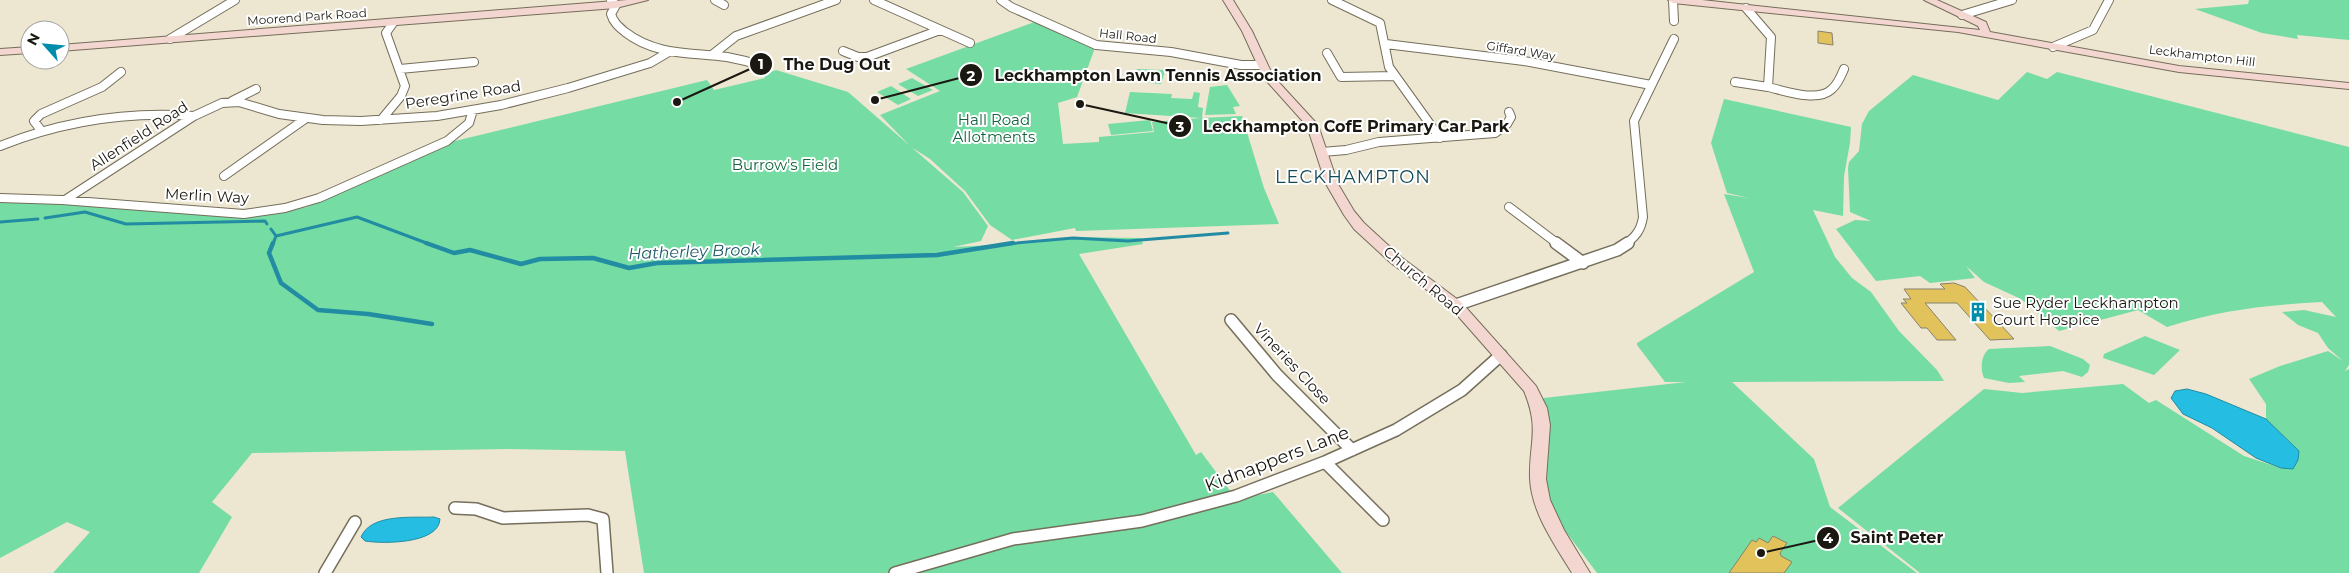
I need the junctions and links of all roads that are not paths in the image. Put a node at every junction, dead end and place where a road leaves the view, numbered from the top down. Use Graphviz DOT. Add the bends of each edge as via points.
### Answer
graph roads {
  1 [pos="235,0"];
  2 [pos="643,0"];
  3 [pos="715,0"];
  4 [pos="836,0"];
  5 [pos="874,0"];
  6 [pos="1001,0"];
  7 [pos="1228,0"];
  8 [pos="1332,0"];
  9 [pos="1673,0"];
  10 [pos="1929,0"];
  11 [pos="2012,0"];
  12 [pos="2109,0"];
  13 [pos="613,2"];
  14 [pos="1708,2"];
  15 [pos="724,5"];
  16 [pos="1746,8"];
  17 [pos="1962,15"];
  18 [pos="1674,21"];
  19 [pos="393,23"];
  20 [pos="1984,28"];
  21 [pos="940,30"];
  22 [pos="170,39"];
  23 [pos="1674,39"];
  24 [pos="970,43"];
  25 [pos="1386,44"];
  26 [pos="70,47"];
  27 [pos="2053,47"];
  28 [pos="20,51"];
  29 [pos="843,51"];
  30 [pos="0,52"];
  31 [pos="1327,52"];
  32 [pos="667,53"];
  33 [pos="712,55"];
  34 [pos="474,62"];
  35 [pos="1261,65"];
  36 [pos="761,66"];
  37 [pos="1844,69"];
  38 [pos="400,70"];
  39 [pos="120,72"];
  40 [pos="1394,76"];
  41 [pos="1735,82"];
  42 [pos="1651,85"];
  43 [pos="2349,86"];
  44 [pos="1768,87"];
  45 [pos="256,89"];
  46 [pos="230,102"];
  47 [pos="473,110"];
  48 [pos="1508,112"];
  49 [pos="194,116"];
  50 [pos="305,119"];
  51 [pos="381,120"];
  52 [pos="40,130"];
  53 [pos="1440,138"];
  54 [pos="0,146"];
  55 [pos="1322,152"];
  56 [pos="224,176"];
  57 [pos="0,198"];
  58 [pos="65,200"];
  59 [pos="1509,207"];
  60 [pos="1583,263"];
  61 [pos="1456,305"];
  62 [pos="1231,320"];
  63 [pos="1501,355"];
  64 [pos="1352,450"];
  65 [pos="1325,462"];
  66 [pos="455,508"];
  67 [pos="1383,520"];
  68 [pos="355,522"];
  69 [pos="325,573"];
  70 [pos="607,573"];
  71 [pos="895,573"];
  72 [pos="1581,573"];
  1 -- 22 [label="street"];
  2 -- 13 [label="street, Moorend Park Road"];
  3 -- 15 [label="street"];
  4 -- 33 [label="street" via="736,36"];
  5 -- 21 [label="street"];
  6 -- 35 [label="street, Hall Road" via="1096,45"];
  7 -- 35 [label="street, Church Road" via="1247,31"];
  8 -- 25 [label="street" via="1380,23"];
  9 -- 14 [label="street"];
  9 -- 18 [label="street"];
  10 -- 17 [label="street"];
  11 -- 17 [label="street"];
  12 -- 27 [label="street" via="2093,30"];
  13 -- 19 [label="street, Moorend Park Road"];
  13 -- 32 [label="street" via="611,17 625,33 648,48"];
  14 -- 16 [label="street"];
  16 -- 20 [label="street"];
  16 -- 44 [label="street" via="1771,37"];
  17 -- 20 [label="street"];
  19 -- 22 [label="street, Moorend Park Road"];
  19 -- 38 [label="street" via="386,33"];
  20 -- 27 [label="street, Leckhampton Hill"];
  21 -- 24 [label="street"];
  21 -- 29 [label="street" via="867,57"];
  22 -- 26 [label="street, Moorend Park Road"];
  23 -- 42 [label="street"];
  25 -- 40 [label="street" via="1386,57"];
  25 -- 42 [label="street, Giffard Way" via="1524,61"];
  27 -- 43 [label="street, Leckhampton Hill" via="2179,69"];
  28 -- 30 [label="street"];
  31 -- 40 [label="street" via="1341,76"];
  32 -- 33 [label="street"];
  32 -- 47 [label="street, Peregrine Road" via="650,63 589,82"];
  33 -- 36 [label="street" via="742,58"];
  34 -- 38 [label="street"];
  35 -- 55 [label="street, Church Road" via="1312,126"];
  37 -- 44 [label="street" via="1830,92 1816,96"];
  38 -- 51 [label="street" via="404,91"];
  39 -- 52 [label="street" via="102,87 42,114 34,121"];
  40 -- 53 [label="street"];
  41 -- 44 [label="street"];
  42 -- 60 [label="street" via="1634,121 1643,217 1641,228 1623,246"];
  45 -- 46 [label="street, Allenfield Road"];
  46 -- 49 [label="street, Allenfield Road"];
  46 -- 50 [label="street, Peregrine Road"];
  47 -- 51 [label="street, Peregrine Road"];
  47 -- 58 [label="street, Merlin Way" via="470,123 447,141 318,198 285,208 244,214"];
  48 -- 53 [label="street" via="1510,121 1495,133"];
  49 -- 52 [label="street" via="126,115 71,122"];
  49 -- 58 [label="street, Allenfield Road"];
  50 -- 51 [label="street, Peregrine Road"];
  50 -- 56 [label="street"];
  52 -- 54 [label="street"];
  53 -- 55 [label="street" via="1379,142"];
  55 -- 61 [label="street, Church Road" via="1332,184 1359,226 1396,260"];
  57 -- 58 [label="street, Merlin Way"];
  59 -- 60 [label="street"];
  60 -- 61 [label="street"];
  61 -- 63 [label="street, Church Road"];
  62 -- 64 [label="street, Vineries Close" via="1278,375"];
  63 -- 64 [label="street, Kidnappers Lane" via="1462,390 1396,430"];
  63 -- 72 [label="street, Church Road" via="1525,382 1538,408 1542,426 1539,489 1556,532"];
  64 -- 65 [label="street, Kidnappers Lane"];
  65 -- 67 [label="street"];
  65 -- 71 [label="street, Kidnappers Lane" via="1236,496 1151,518 1013,539"];
  66 -- 70 [label="street" via="476,509 499,518 598,517 602,519 606,540"];
  68 -- 69 [label="street"];
}
